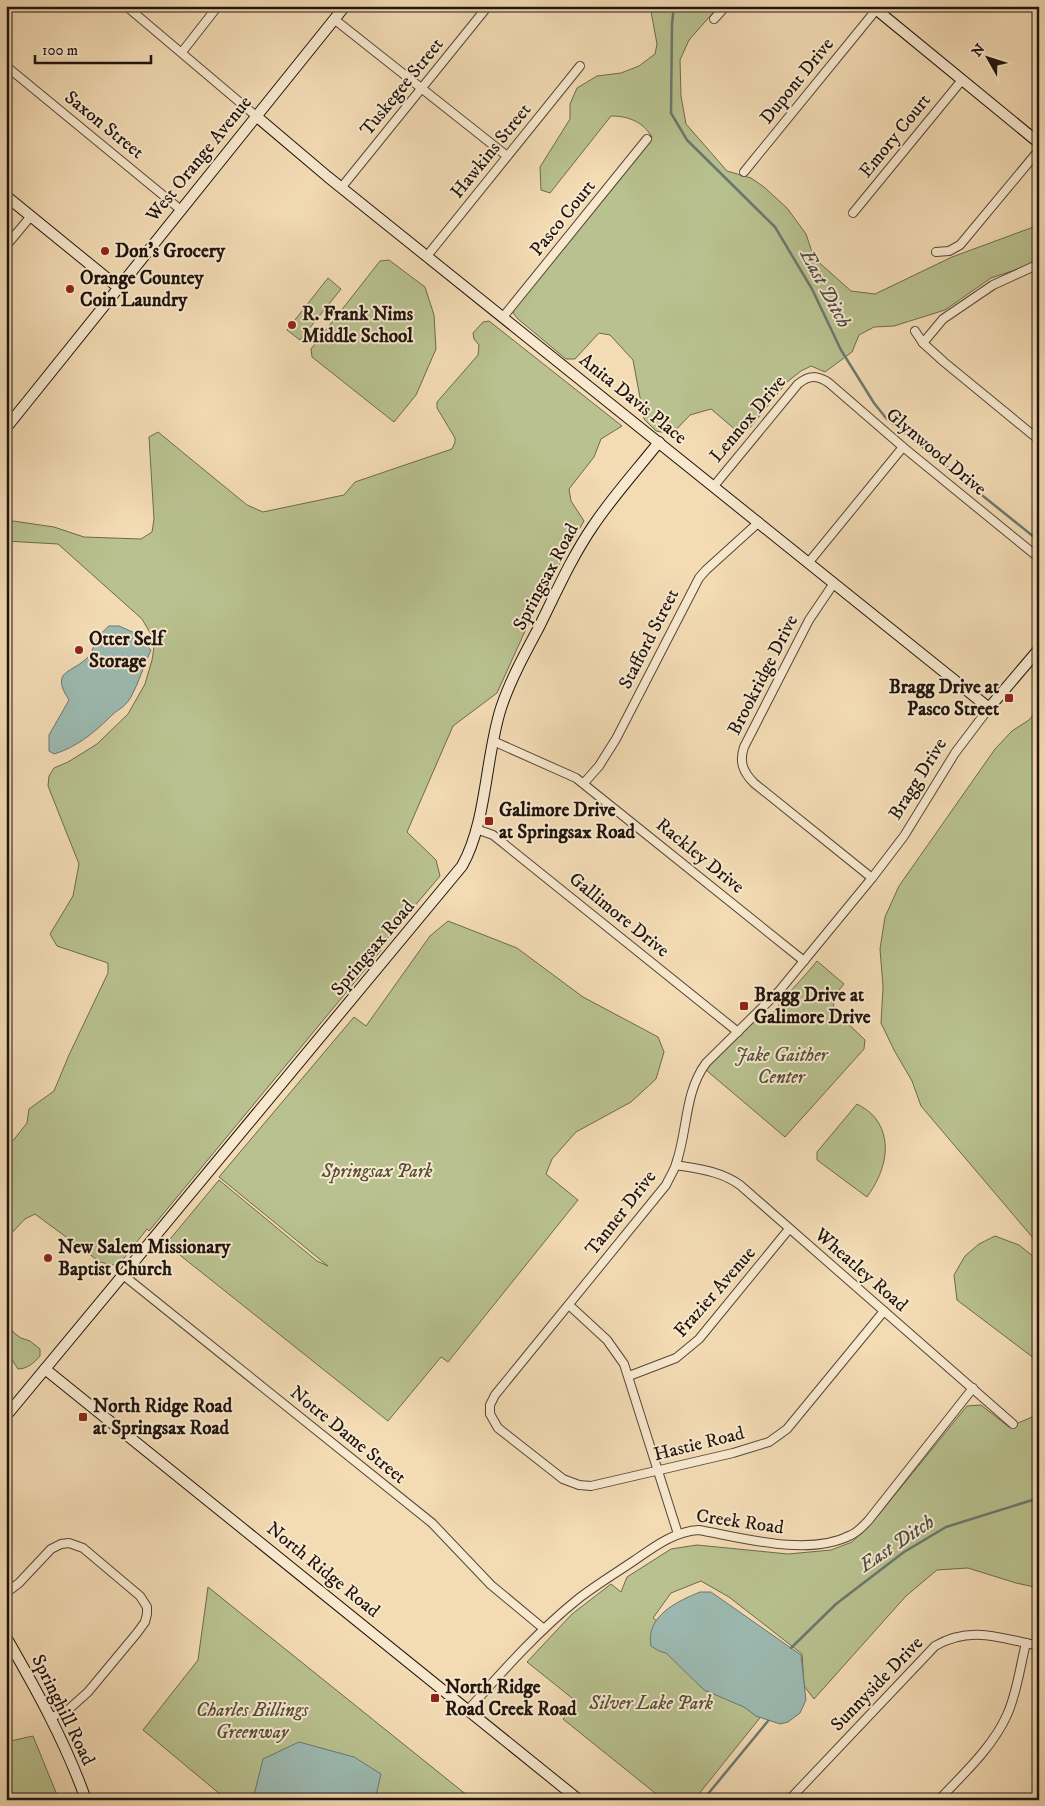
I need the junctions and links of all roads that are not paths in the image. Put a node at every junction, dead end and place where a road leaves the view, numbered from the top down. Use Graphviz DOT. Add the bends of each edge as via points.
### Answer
graph roads {
  1 [pos="126,6"];
  2 [pos="218,6"];
  3 [pos="345,6"];
  4 [pos="488,6"];
  5 [pos="726,6"];
  6 [pos="874,8"];
  7 [pos="334,19"];
  8 [pos="714,19"];
  9 [pos="182,52"];
  10 [pos="6,66"];
  11 [pos="580,66"];
  12 [pos="962,80"];
  13 [pos="422,88"];
  14 [pos="256,116"];
  15 [pos="647,139"];
  16 [pos="1039,143"];
  17 [pos="1039,150"];
  18 [pos="508,156"];
  19 [pos="744,172"];
  20 [pos="341,188"];
  21 [pos="6,196"];
  22 [pos="181,210"];
  23 [pos="853,213"];
  24 [pos="31,216"];
  25 [pos="6,246"];
  26 [pos="936,252"];
  27 [pos="427,256"];
  28 [pos="1039,264"];
  29 [pos="119,288"];
  30 [pos="503,317"];
  31 [pos="915,331"];
  32 [pos="923,343"];
  33 [pos="810,377"];
  34 [pos="6,428"];
  35 [pos="1039,440"];
  36 [pos="659,442"];
  37 [pos="903,447"];
  38 [pos="714,486"];
  39 [pos="760,522"];
  40 [pos="1039,558"];
  41 [pos="808,562"];
  42 [pos="834,583"];
  43 [pos="1039,649"];
  44 [pos="990,708"];
  45 [pos="493,741"];
  46 [pos="584,783"];
  47 [pos="476,829"];
  48 [pos="904,836"];
  49 [pos="872,878"];
  50 [pos="804,961"];
  51 [pos="738,1032"];
  52 [pos="676,1165"];
  53 [pos="789,1228"];
  54 [pos="123,1275"];
  55 [pos="569,1305"];
  56 [pos="884,1311"];
  57 [pos="45,1369"];
  58 [pos="629,1376"];
  59 [pos="972,1388"];
  60 [pos="490,1414"];
  61 [pos="6,1416"];
  62 [pos="1013,1424"];
  63 [pos="658,1472"];
  64 [pos="678,1534"];
  65 [pos="6,1593"];
  66 [pos="544,1629"];
  67 [pos="6,1637"];
  68 [pos="1026,1643"];
  69 [pos="1039,1646"];
  70 [pos="468,1710"];
  71 [pos="50,1718"];
  72 [pos="86,1800"];
  73 [pos="579,1800"];
  74 [pos="790,1800"];
  75 [pos="939,1800"];
  1 -- 9 [label="street"];
  2 -- 9 [label="street"];
  3 -- 7 [label="street, West Orange Avenue"];
  4 -- 13 [label="street, Tuskegee Street"];
  5 -- 8 [label="street"];
  6 -- 12 [label="street"];
  6 -- 19 [label="street, Dupont Drive"];
  7 -- 13 [label="street"];
  7 -- 14 [label="street, West Orange Avenue"];
  9 -- 14 [label="street"];
  10 -- 22 [label="street, Saxon Street"];
  11 -- 18 [label="street, Hawkins Street"];
  12 -- 16 [label="street"];
  12 -- 23 [label="street, Emory Court"];
  13 -- 18 [label="street"];
  13 -- 20 [label="street, Tuskegee Street"];
  14 -- 20 [label="street, Anita Davis Place"];
  14 -- 22 [label="street, West Orange Avenue"];
  15 -- 30 [label="street, Pasco Court"];
  17 -- 26 [label="street" via="960,245 949,252"];
  18 -- 27 [label="street, Hawkins Street"];
  20 -- 27 [label="street, Anita Davis Place"];
  21 -- 24 [label="street"];
  22 -- 29 [label="street, West Orange Avenue"];
  24 -- 25 [label="street"];
  24 -- 29 [label="street"];
  27 -- 30 [label="street, Anita Davis Place"];
  28 -- 32 [label="street" via="993,285 943,318"];
  29 -- 34 [label="street, West Orange Avenue"];
  30 -- 36 [label="street, Anita Davis Place"];
  31 -- 32 [label="street"];
  32 -- 35 [label="street"];
  33 -- 37 [label="street, Glynwood Drive" via="824,379"];
  33 -- 38 [label="street, Lennox Drive" via="798,384"];
  36 -- 38 [label="street, Anita Davis Place"];
  36 -- 45 [label="street, Springsax Road" via="607,506 574,559 507,692"];
  37 -- 40 [label="street, Glynwood Drive"];
  37 -- 41 [label="street"];
  38 -- 39 [label="street, Anita Davis Place"];
  39 -- 41 [label="street, Anita Davis Place"];
  39 -- 46 [label="street, Stafford Street" via="699,578 616,739"];
  41 -- 42 [label="street, Anita Davis Place"];
  42 -- 44 [label="street, Anita Davis Place"];
  42 -- 49 [label="street, Brookridge Drive" via="809,620 744,747 741,759 749,778"];
  43 -- 44 [label="street, Bragg Drive"];
  44 -- 48 [label="street, Bragg Drive" via="955,752"];
  45 -- 46 [label="street, Rackley Drive"];
  45 -- 47 [label="street, Springsax Road"];
  46 -- 50 [label="street, Rackley Drive"];
  47 -- 51 [label="street, Gallimore Drive" via="493,835"];
  47 -- 54 [label="street, Springsax Road" via="468,855 447,886"];
  48 -- 49 [label="street, Tanner Drive"];
  49 -- 50 [label="street, Tanner Drive"];
  50 -- 51 [label="street, Tanner Drive"];
  51 -- 52 [label="street, Tanner Drive" via="698,1074 690,1095"];
  52 -- 53 [label="street, Wheatley Road" via="730,1178"];
  52 -- 55 [label="street, Tanner Drive" via="661,1191"];
  53 -- 56 [label="street, Wheatley Road"];
  53 -- 58 [label="street, Frazier Avenue" via="699,1339 676,1358"];
  54 -- 57 [label="street, Springsax Road"];
  54 -- 66 [label="street, Notre Dame Street" via="432,1523 491,1585"];
  55 -- 58 [label="street" via="607,1340"];
  55 -- 60 [label="street, Tanner Drive" via="495,1395"];
  56 -- 59 [label="street, Wheatley Road"];
  56 -- 63 [label="street, Hastie Road" via="781,1434 761,1445"];
  57 -- 61 [label="street, Springsax Road"];
  57 -- 70 [label="street, North Ridge Road"];
  58 -- 63 [label="street"];
  59 -- 62 [label="street, Wheatley Road"];
  59 -- 64 [label="street, Creek Road" via="868,1521 851,1535 823,1543 784,1546 699,1530"];
  60 -- 63 [label="street, Hastie Road" via="498,1428 553,1472 579,1485 591,1486"];
  63 -- 64 [label="street"];
  64 -- 66 [label="street, Creek Road" via="578,1599"];
  65 -- 71 [label="street" via="51,1549 69,1543 83,1548 140,1596 147,1607 145,1622 88,1692 69,1709"];
  66 -- 70 [label="street, Creek Road"];
  67 -- 71 [label="street, Springhill Road"];
  68 -- 69 [label="street, Sunnyside Drive"];
  68 -- 74 [label="street, Sunnyside Drive" via="970,1634 954,1636 935,1646"];
  68 -- 75 [label="street" via="1015,1692 996,1735"];
  70 -- 73 [label="street, North Ridge Road"];
  71 -- 72 [label="street, Springhill Road"];
}
